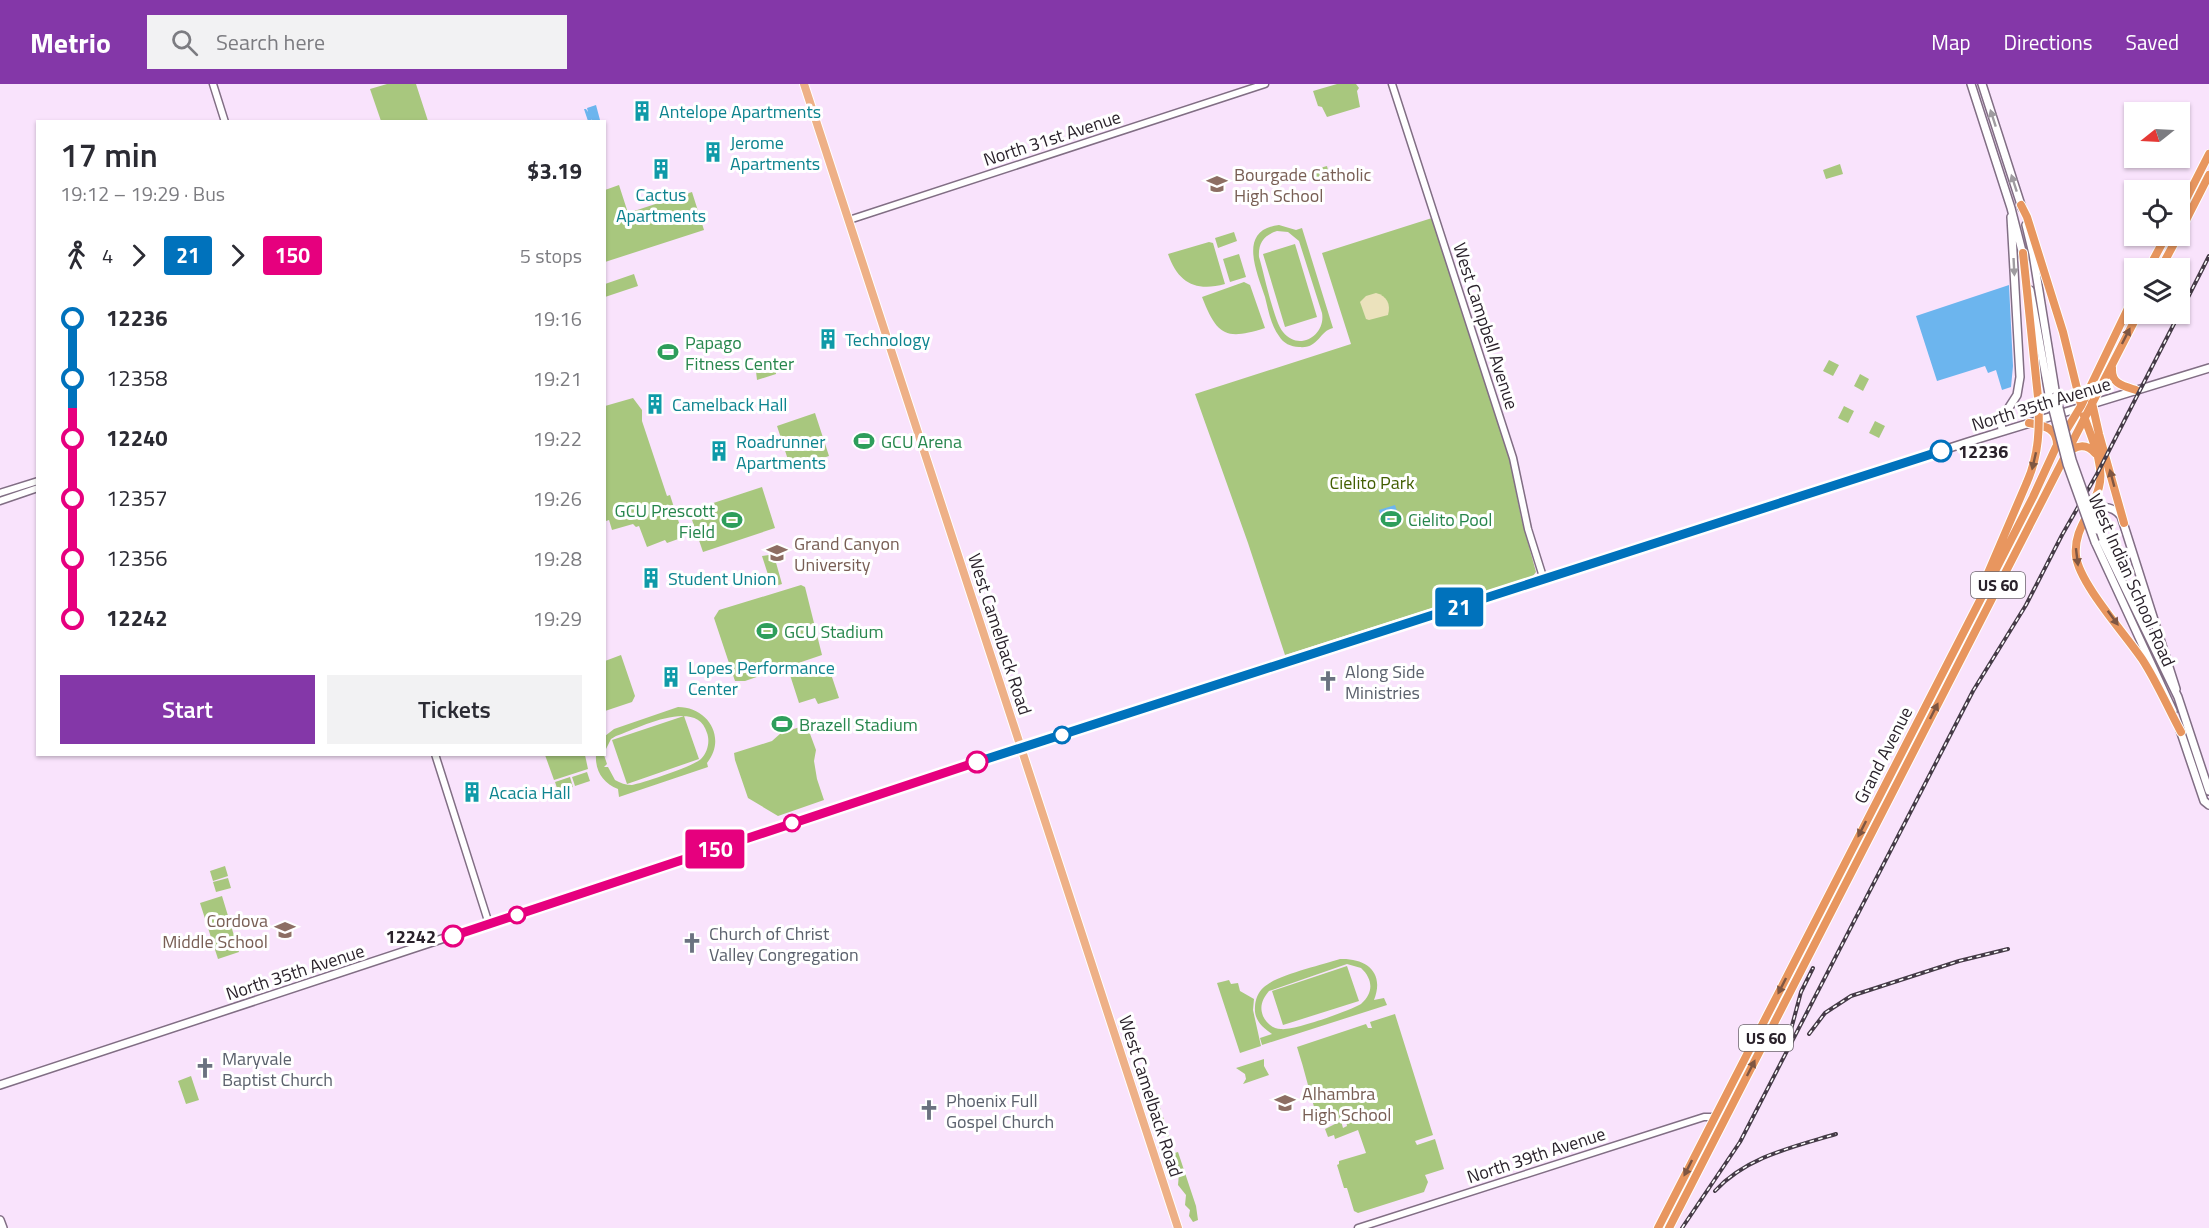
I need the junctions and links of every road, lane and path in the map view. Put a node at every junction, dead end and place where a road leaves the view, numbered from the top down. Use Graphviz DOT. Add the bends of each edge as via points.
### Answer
graph roads {
  1 [pos="213,84"];
  2 [pos="804,84"];
  3 [pos="1264,84"];
  4 [pos="1392,84"];
  5 [pos="1971,84"];
  6 [pos="1982,84"];
  7 [pos="224,120"];
  8 [pos="2209,154"];
  9 [pos="2209,175"];
  10 [pos="2190,191"];
  11 [pos="2021,205"];
  12 [pos="2011,208"];
  13 [pos="2190,210"];
  14 [pos="849,219"];
  15 [pos="2023,253"];
  16 [pos="2124,317"];
  17 [pos="2133,324"];
  18 [pos="2114,359"];
  19 [pos="2209,368"];
  20 [pos="2097,371"];
  21 [pos="2074,375"];
  22 [pos="2078,388"];
  23 [pos="2136,390"];
  24 [pos="2052,395"];
  25 [pos="2085,395"];
  26 [pos="2093,403"];
  27 [pos="2081,406"];
  28 [pos="2085,417"];
  29 [pos="2029,423"];
  30 [pos="2002,431"];
  31 [pos="2056,447"];
  32 [pos="2096,455"];
  33 [pos="2062,460"];
  34 [pos="36,482"];
  35 [pos="36,489"];
  36 [pos="0,493"];
  37 [pos="0,501"];
  38 [pos="2025,511"];
  39 [pos="2086,515"];
  40 [pos="2034,516"];
  41 [pos="2124,523"];
  42 [pos="1544,580"];
  43 [pos="1980,598"];
  44 [pos="1965,626"];
  45 [pos="1972,637"];
  46 [pos="2178,697"];
  47 [pos="2181,732"];
  48 [pos="1021,747"];
  49 [pos="436,756"];
  50 [pos="2209,791"];
  51 [pos="2209,805"];
  52 [pos="489,924"];
  53 [pos="1808,934"];
  54 [pos="1817,939"];
  55 [pos="0,1085"];
  56 [pos="1715,1116"];
  57 [pos="1724,1120"];
  58 [pos="0,1220"];
  59 [pos="3,1228"];
  60 [pos="1178,1228"];
  61 [pos="1358,1228"];
  62 [pos="1658,1228"];
  63 [pos="1669,1228"];
  1 -- 7 [label="street"];
  2 -- 14 [label="main road, West Camelback Road"];
  3 -- 14 [label="street, North 31st Avenue"];
  4 -- 42 [label="street, West Campbell Avenue" via="1514,458 1528,529"];
  5 -- 12 [label="main road, West Indian School Road"];
  11 -- 6 [label="main road, West Indian School Road, one-way"];
  8 -- 10 [label="highway"];
  9 -- 13 [label="highway"];
  11 -- 21 [label="highway" via="2041,259"];
  11 -- 24 [label="main road, West Indian School Road" via="2033,254"];
  12 -- 15 [label="main road, West Indian School Road"];
  12 -- 30 [label="main road, one-way" via="2020,377 2017,395 2001,420"];
  14 -- 48 [label="main road, West Camelback Road"];
  15 -- 24 [label="main road, West Indian School Road"];
  15 -- 43 [label="highway, one-way, bridge" via="2039,435 2027,482"];
  16 -- 20 [label="highway, Grand Avenue / US 60"];
  18 -- 17 [label="highway, Grand Avenue / US 60, one-way"];
  18 -- 23 [label="highway" via="2114,380"];
  18 -- 26 [label="highway, Grand Avenue / US 60"];
  19 -- 23 [label="main road, North 35th Avenue"];
  20 -- 21 [label="highway" via="2084,380"];
  20 -- 25 [label="highway, Grand Avenue / US 60"];
  21 -- 22 [label="highway"];
  22 -- 25 [label="highway"];
  22 -- 27 [label="highway"];
  23 -- 26 [label="main road, North 35th Avenue"];
  24 -- 46 [label="main road, West Indian School Road, bridge" via="2097,530"];
  24 -- 47 [label="main road, West Indian School Road, bridge" via="2067,464 2095,542 2168,696"];
  25 -- 26 [label="highway"];
  25 -- 27 [label="highway, Grand Avenue / US 60"];
  26 -- 27 [label="main road, North 35th Avenue"];
  26 -- 28 [label="highway, Grand Avenue / US 60"];
  41 -- 26 [label="highway, one-way"];
  27 -- 28 [label="highway"];
  27 -- 29 [label="main road, North 35th Avenue"];
  27 -- 31 [label="highway, Grand Avenue / US 60"];
  28 -- 32 [label="highway"];
  28 -- 33 [label="highway, Grand Avenue / US 60"];
  29 -- 30 [label="main road, North 35th Avenue"];
  29 -- 31 [label="highway" via="2052,431"];
  30 -- 42 [label="main road, North 35th Avenue"];
  31 -- 38 [label="highway, Grand Avenue / US 60"];
  32 -- 33 [label="highway" via="2082,446 2072,449"];
  32 -- 39 [label="highway" via="2100,486"];
  33 -- 40 [label="highway, Grand Avenue / US 60"];
  34 -- 36 [label="street"];
  35 -- 37 [label="street"];
  38 -- 40 [label="highway"];
  38 -- 43 [label="highway, Grand Avenue / US 60"];
  39 -- 41 [label="main road" via="2093,509 2108,507 2117,511"];
  39 -- 47 [label="highway, one-way" via="2076,544 2079,570 2143,661"];
  40 -- 45 [label="highway, Grand Avenue / US 60"];
  41 -- 46 [label="main road"];
  42 -- 48 [label="main road, North 35th Avenue"];
  43 -- 44 [label="highway, Grand Avenue / US 60"];
  44 -- 45 [label="highway"];
  44 -- 53 [label="highway, Grand Avenue / US 60, one-way"];
  54 -- 45 [label="highway, Grand Avenue / US 60, one-way"];
  46 -- 50 [label="main road, West Indian School Road"];
  47 -- 51 [label="main road, West Indian School Road" via="2204,801"];
  48 -- 52 [label="main road, North 35th Avenue"];
  48 -- 60 [label="main road, West Camelback Road"];
  49 -- 52 [label="street"];
  52 -- 55 [label="main road, North 35th Avenue"];
  53 -- 54 [label="highway"];
  53 -- 56 [label="highway, Grand Avenue / US 60, one-way"];
  57 -- 54 [label="highway, Grand Avenue / US 60, one-way"];
  56 -- 57 [label="street"];
  56 -- 61 [label="street, North 39th Avenue"];
  56 -- 62 [label="highway, Grand Avenue / US 60, one-way"];
  57 -- 63 [label="highway, Grand Avenue / US 60"];
  58 -- 59 [label="main road"];
}
